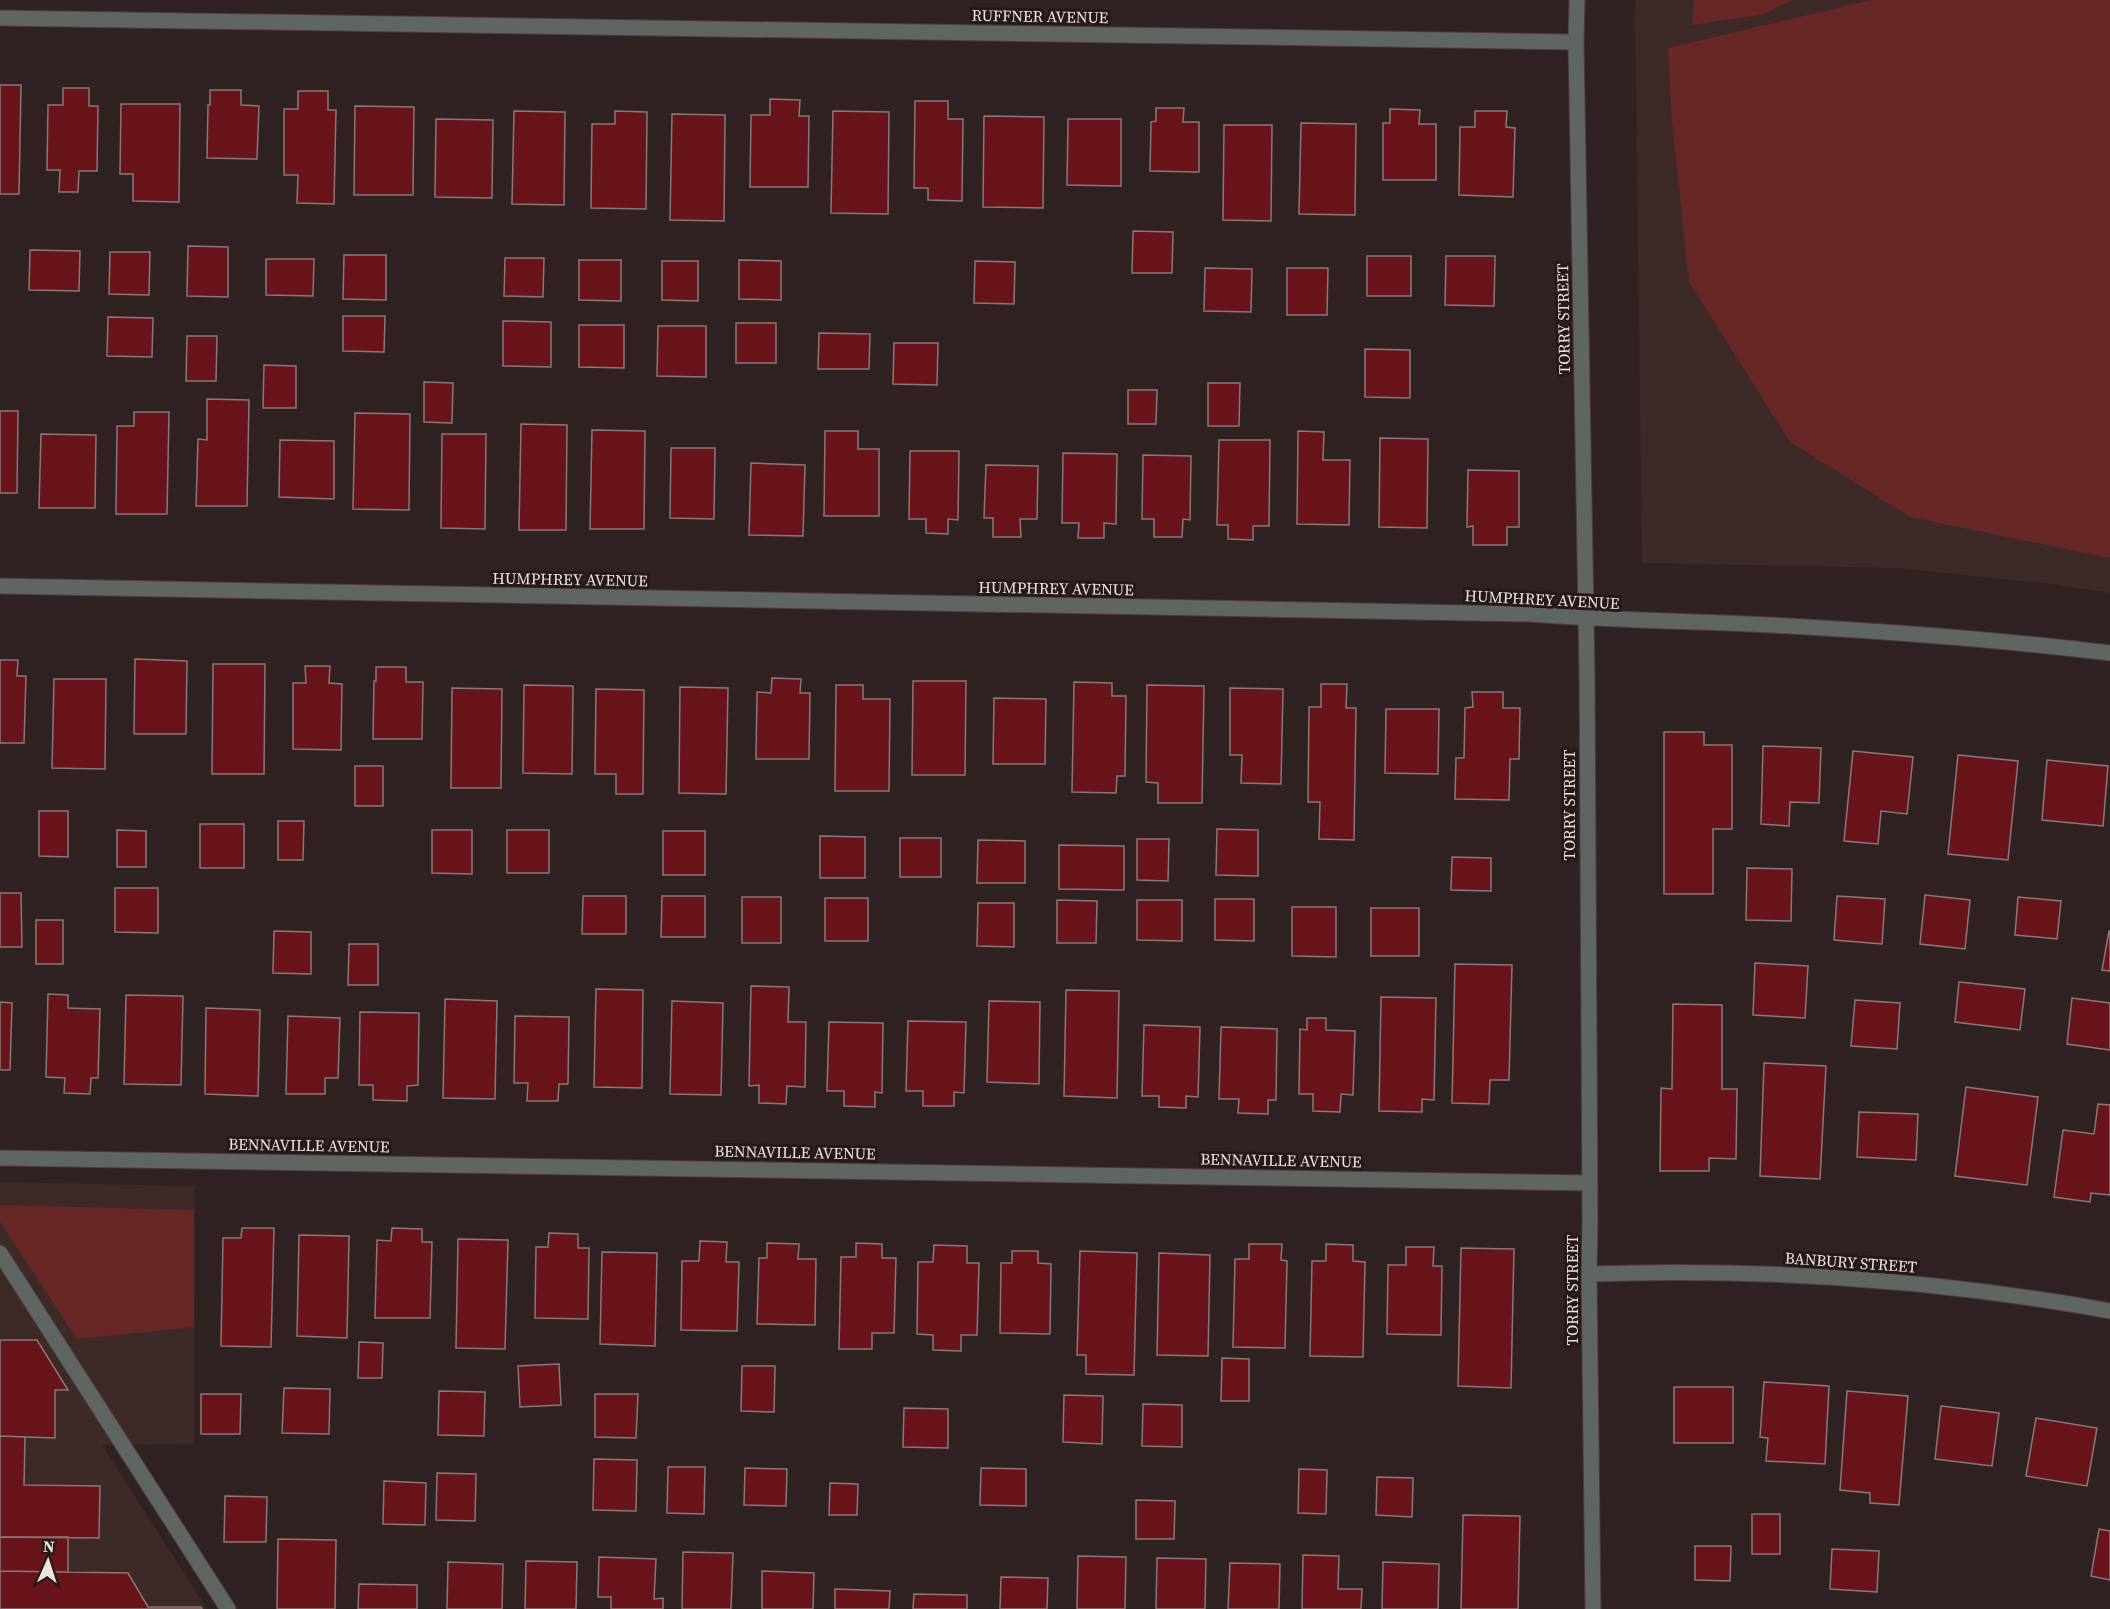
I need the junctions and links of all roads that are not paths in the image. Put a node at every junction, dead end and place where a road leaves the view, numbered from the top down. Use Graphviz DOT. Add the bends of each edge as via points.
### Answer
graph roads {
  1 [pos="1577,0"];
  2 [pos="0,18"];
  3 [pos="1576,42"];
  4 [pos="0,586"];
  5 [pos="1586,619"];
  6 [pos="2110,653"];
  7 [pos="0,1158"];
  8 [pos="1589,1183"];
  9 [pos="0,1253"];
  10 [pos="1589,1274"];
  11 [pos="2110,1311"];
  12 [pos="228,1609"];
  13 [pos="1593,1609"];
  1 -- 3 [label="street, TORRY STREET"];
  2 -- 3 [label="street, RUFFNER AVENUE"];
  3 -- 5 [label="street, TORRY STREET"];
  4 -- 5 [label="street, HUMPHREY AVENUE" via="1518,614"];
  5 -- 6 [label="street, HUMPHREY AVENUE" via="1860,630"];
  5 -- 8 [label="street, TORRY STREET"];
  7 -- 8 [label="street, BENNAVILLE AVENUE"];
  8 -- 10 [label="street, TORRY STREET"];
  9 -- 12 [label="street"];
  10 -- 11 [label="street, BANBURY STREET" via="1742,1274 1853,1280 2033,1297"];
  10 -- 13 [label="street, TORRY STREET"];
}
